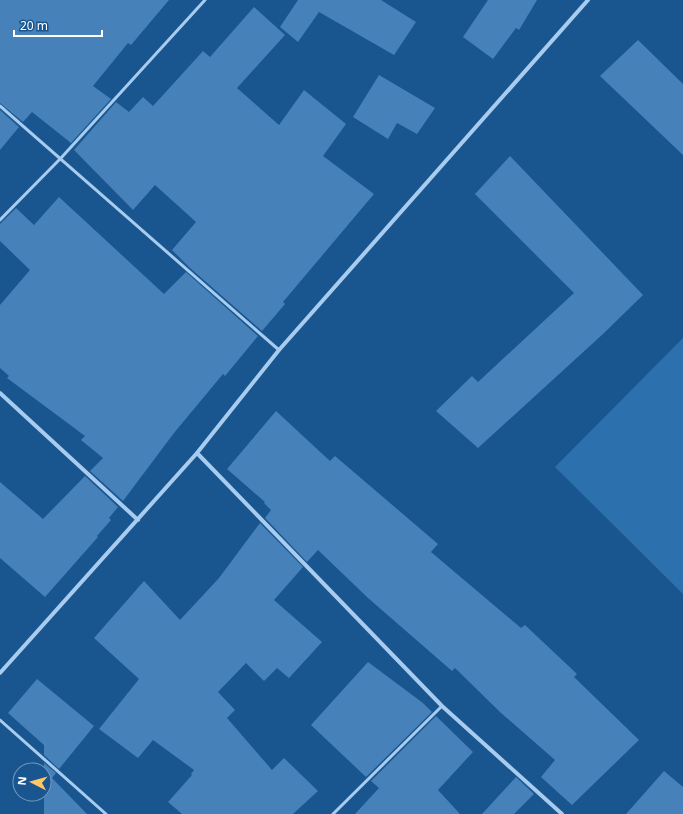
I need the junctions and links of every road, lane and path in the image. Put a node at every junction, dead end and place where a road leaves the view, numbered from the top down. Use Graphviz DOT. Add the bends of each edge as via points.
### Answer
graph roads {
  1 [pos="205,0"];
  2 [pos="588,0"];
  3 [pos="0,106"];
  4 [pos="61,158"];
  5 [pos="0,220"];
  6 [pos="279,350"];
  7 [pos="0,393"];
  8 [pos="197,453"];
  9 [pos="138,520"];
  10 [pos="0,674"];
  11 [pos="442,706"];
  12 [pos="0,720"];
  13 [pos="106,814"];
  14 [pos="333,814"];
  15 [pos="562,814"];
  1 -- 4 [label="lane"];
  2 -- 6 [label="street"];
  3 -- 4 [label="lane"];
  4 -- 5 [label="lane"];
  4 -- 6 [label="lane"];
  6 -- 8 [label="street"];
  7 -- 9 [label="street"];
  8 -- 9 [label="street"];
  8 -- 11 [label="street"];
  9 -- 10 [label="street"];
  11 -- 14 [label="lane"];
  11 -- 15 [label="street"];
  12 -- 13 [label="lane"];
}
